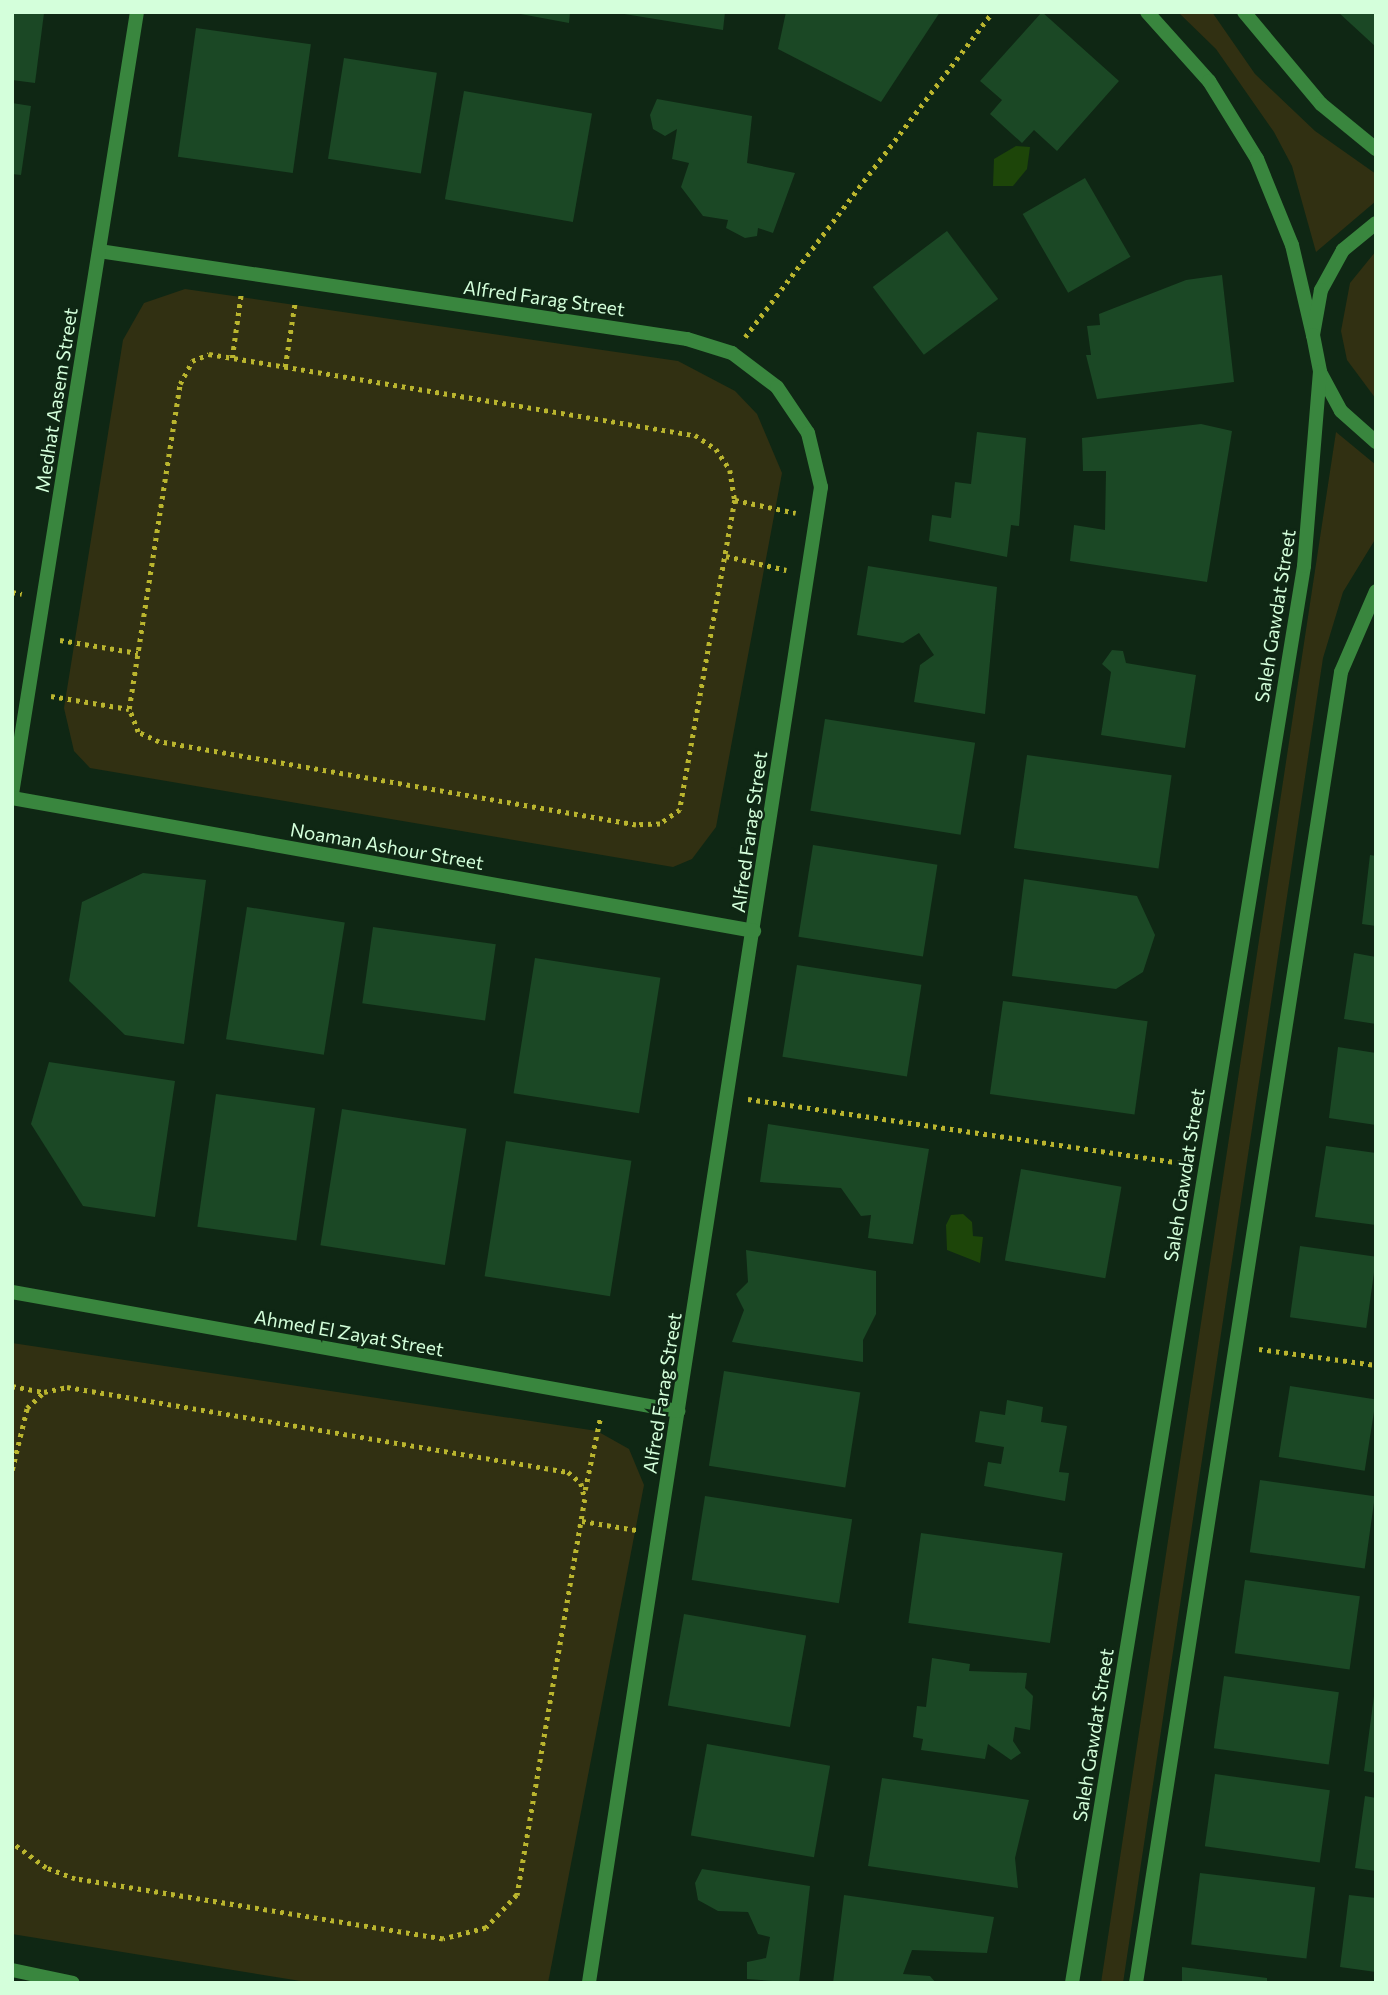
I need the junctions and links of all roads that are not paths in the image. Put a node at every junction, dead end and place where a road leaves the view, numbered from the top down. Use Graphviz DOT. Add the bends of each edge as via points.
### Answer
graph roads {
  1 [pos="137,12"];
  2 [pos="1147,12"];
  3 [pos="1244,12"];
  4 [pos="1376,149"];
  5 [pos="1376,223"];
  6 [pos="99,251"];
  7 [pos="1313,335"];
  8 [pos="1320,372"];
  9 [pos="1376,442"];
  10 [pos="1376,591"];
  11 [pos="12,796"];
  12 [pos="754,931"];
  13 [pos="12,1292"];
  14 [pos="678,1411"];
  15 [pos="12,1970"];
  16 [pos="73,1983"];
  17 [pos="589,1983"];
  18 [pos="1072,1983"];
  19 [pos="1136,1983"];
  1 -- 6 [label="street, Medhat Aasem Street"];
  2 -- 7 [label="street" via="1209,81 1257,159 1292,245"];
  3 -- 4 [label="street" via="1321,104"];
  5 -- 7 [label="street" via="1343,250 1321,290"];
  6 -- 11 [label="street, Medhat Aasem Street"];
  6 -- 12 [label="street, Alfred Farag Street" via="687,339 732,353 777,387 808,433 821,486"];
  7 -- 8 [label="street"];
  8 -- 9 [label="street" via="1341,411"];
  8 -- 18 [label="street, Saleh Gawdat Street" via="1304,566"];
  10 -- 19 [label="street" via="1341,671"];
  11 -- 12 [label="street, Noaman Ashour Street"];
  12 -- 14 [label="street, Alfred Farag Street"];
  13 -- 14 [label="street, Ahmed El Zayat Street"];
  14 -- 17 [label="street, Alfred Farag Street"];
  15 -- 16 [label="street"];
}
